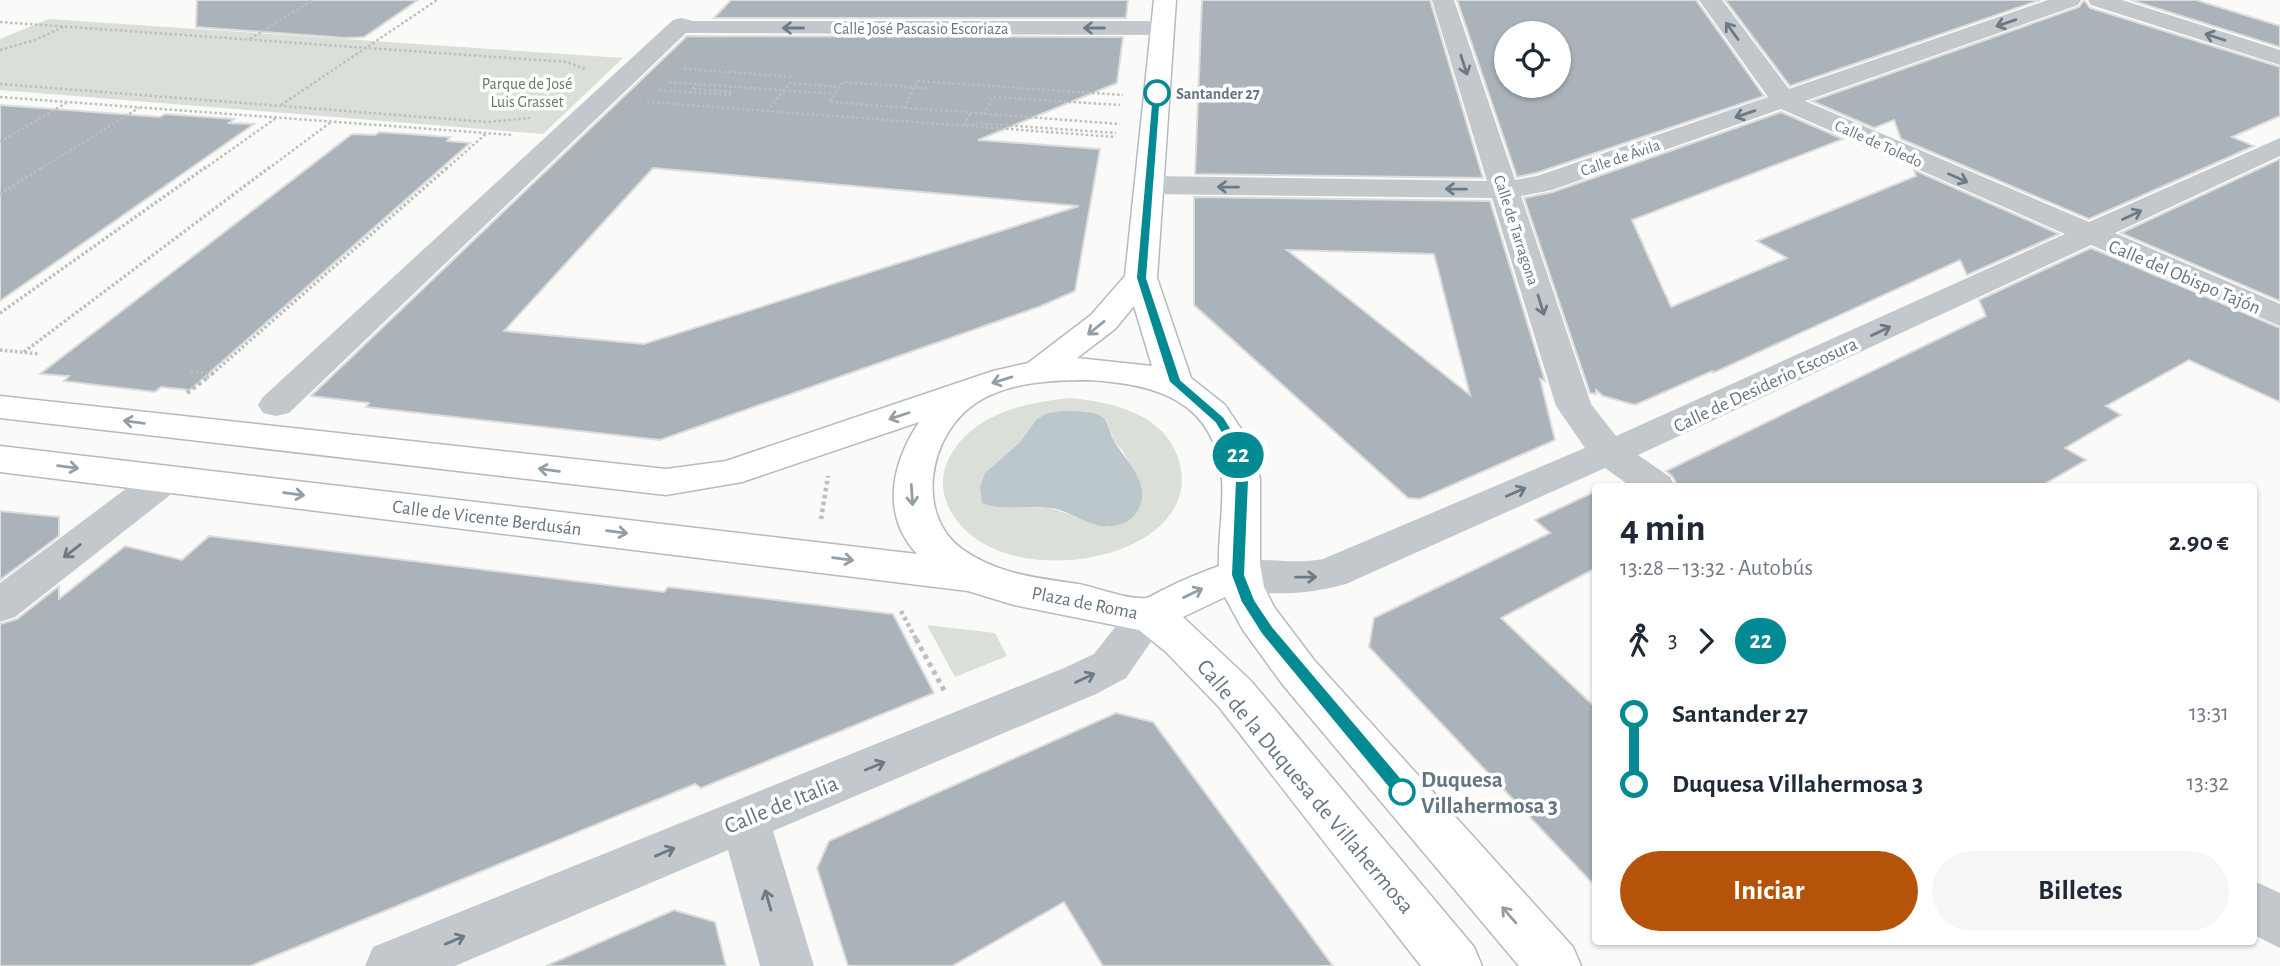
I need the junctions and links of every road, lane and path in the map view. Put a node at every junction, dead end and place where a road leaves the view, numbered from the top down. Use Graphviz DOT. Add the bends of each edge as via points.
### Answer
graph roads {
  1 [pos="313,0"];
  2 [pos="437,0"];
  3 [pos="1443,0"];
  4 [pos="1710,0"];
  5 [pos="2070,0"];
  6 [pos="2099,0"];
  7 [pos="1164,14"];
  8 [pos="0,23"];
  9 [pos="64,27"];
  10 [pos="249,40"];
  11 [pos="367,48"];
  12 [pos="0,50"];
  13 [pos="2280,58"];
  14 [pos="636,65"];
  15 [pos="662,81"];
  16 [pos="789,83"];
  17 [pos="697,84"];
  18 [pos="0,85"];
  19 [pos="601,87"];
  20 [pos="840,87"];
  21 [pos="915,88"];
  22 [pos="927,88"];
  23 [pos="784,90"];
  24 [pos="835,94"];
  25 [pos="1124,95"];
  26 [pos="0,97"];
  27 [pos="1784,101"];
  28 [pos="68,102"];
  29 [pos="1122,105"];
  30 [pos="280,106"];
  31 [pos="141,107"];
  32 [pos="904,108"];
  33 [pos="767,111"];
  34 [pos="970,113"];
  35 [pos="984,114"];
  36 [pos="276,117"];
  37 [pos="536,117"];
  38 [pos="332,122"];
  39 [pos="1120,124"];
  40 [pos="964,125"];
  41 [pos="486,133"];
  42 [pos="1119,135"];
  43 [pos="558,138"];
  44 [pos="0,142"];
  45 [pos="2280,146"];
  46 [pos="1149,185"];
  47 [pos="1505,190"];
  48 [pos="0,194"];
  49 [pos="2089,236"];
  50 [pos="1142,278"];
  51 [pos="0,313"];
  52 [pos="2280,316"];
  53 [pos="0,350"];
  54 [pos="24,352"];
  55 [pos="40,354"];
  56 [pos="1041,369"];
  57 [pos="191,371"];
  58 [pos="212,374"];
  59 [pos="1175,382"];
  60 [pos="964,395"];
  61 [pos="184,396"];
  62 [pos="276,404"];
  63 [pos="0,407"];
  64 [pos="1608,452"];
  65 [pos="0,459"];
  66 [pos="829,471"];
  67 [pos="165,479"];
  68 [pos="1652,483"];
  69 [pos="821,524"];
  70 [pos="1238,575"];
  71 [pos="974,576"];
  72 [pos="0,606"];
  73 [pos="901,611"];
  74 [pos="1149,614"];
  75 [pos="946,693"];
  76 [pos="744,819"];
  77 [pos="2257,907"];
  78 [pos="2280,923"];
  79 [pos="392,966"];
  80 [pos="787,966"];
  81 [pos="1455,966"];
  82 [pos="1554,966"];
  1 -- 10 [label="path"];
  2 -- 11 [label="path"];
  3 -- 47 [label="street, Calle de Tarragona, one-way"];
  27 -- 4 [label="street, Calle de Toledo, one-way"];
  5 -- 27 [label="street, Calle de Ávila, one-way"];
  13 -- 6 [label="street, one-way"];
  7 -- 14 [label="street, Calle José Pascasio Escoriaza, one-way" via="693,28 687,17"];
  7 -- 46 [label="main road"];
  8 -- 9 [label="path"];
  9 -- 10 [label="path"];
  9 -- 12 [label="path"];
  10 -- 11 [label="path"];
  11 -- 19 [label="path" via="567,62 580,65"];
  11 -- 30 [label="path"];
  14 -- 16 [label="path" via="794,76"];
  14 -- 19 [label="street"];
  15 -- 17 [label="path"];
  16 -- 20 [label="path"];
  16 -- 23 [label="path"];
  17 -- 19 [label="path" via="692,89 732,92"];
  17 -- 23 [label="path"];
  18 -- 30 [label="path"];
  19 -- 33 [label="path"];
  19 -- 43 [label="street"];
  20 -- 21 [label="path" via="843,82"];
  20 -- 24 [label="path"];
  21 -- 22 [label="path"];
  21 -- 25 [label="path" via="918,82"];
  21 -- 32 [label="path"];
  23 -- 24 [label="path"];
  23 -- 33 [label="path"];
  24 -- 32 [label="path" via="830,102"];
  26 -- 28 [label="path"];
  27 -- 47 [label="street, Calle de Ávila, one-way" via="1542,184"];
  27 -- 49 [label="street, Calle de Toledo, one-way"];
  28 -- 31 [label="path"];
  28 -- 44 [label="path"];
  29 -- 35 [label="path" via="993,97"];
  30 -- 37 [label="path" via="487,122"];
  31 -- 36 [label="path"];
  31 -- 48 [label="path"];
  32 -- 34 [label="path"];
  33 -- 40 [label="path"];
  34 -- 35 [label="path"];
  34 -- 40 [label="path"];
  35 -- 39 [label="path"];
  36 -- 38 [label="path"];
  36 -- 51 [label="path"];
  38 -- 41 [label="path"];
  38 -- 54 [label="path"];
  40 -- 42 [label="path"];
  41 -- 43 [label="path"];
  41 -- 58 [label="path"];
  43 -- 62 [label="street"];
  49 -- 45 [label="street, Calle de Desiderio Escosura, one-way"];
  47 -- 46 [label="street, Calle de Ávila, one-way"];
  46 -- 50 [label="main road"];
  47 -- 64 [label="street, Calle de Tarragona, one-way" via="1574,406"];
  49 -- 52 [label="street, Calle del Obispo Tajón"];
  64 -- 49 [label="street, Calle de Desiderio Escosura, one-way"];
  50 -- 56 [label="main road, Plaza de Roma, one-way" via="1103,323"];
  50 -- 59 [label="main road"];
  53 -- 54 [label="path"];
  54 -- 55 [label="path"];
  56 -- 59 [label="main road, Plaza de Roma" via="1080,367"];
  56 -- 60 [label="main road, Plaza de Roma, one-way"];
  57 -- 58 [label="path"];
  58 -- 61 [label="path"];
  59 -- 70 [label="main road, Plaza de Roma" via="1220,420 1235,446 1242,480"];
  60 -- 63 [label="main road, Plaza de Roma, one-way" via="729,474 666,482"];
  60 -- 71 [label="main road, Plaza de Roma, one-way" via="947,409 924,444 911,481 911,502 922,533 933,547"];
  64 -- 68 [label="street, Calle de Tarragona"];
  70 -- 64 [label="street, Calle de Desiderio Escosura, one-way" via="1306,578 1331,573"];
  65 -- 67 [label="main road, Calle de Vicente Berdusán, one-way"];
  66 -- 69 [label="path"];
  67 -- 71 [label="main road, Calle de Vicente Berdusán, one-way"];
  67 -- 72 [label="street, one-way"];
  74 -- 70 [label="main road, Plaza de Roma, one-way"];
  82 -- 70 [label="main road, one-way" via="1314,689 1268,631"];
  71 -- 74 [label="main road, Plaza de Roma" via="1013,589"];
  73 -- 75 [label="path"];
  76 -- 74 [label="street, Calle de Italia, one-way" via="1110,666"];
  74 -- 81 [label="main road, Calle de la Duquesa de Villahermosa" via="1235,694"];
  79 -- 76 [label="street, Calle de Italia, one-way"];
  80 -- 76 [label="street, one-way"];
  77 -- 78 [label="street"];
}
